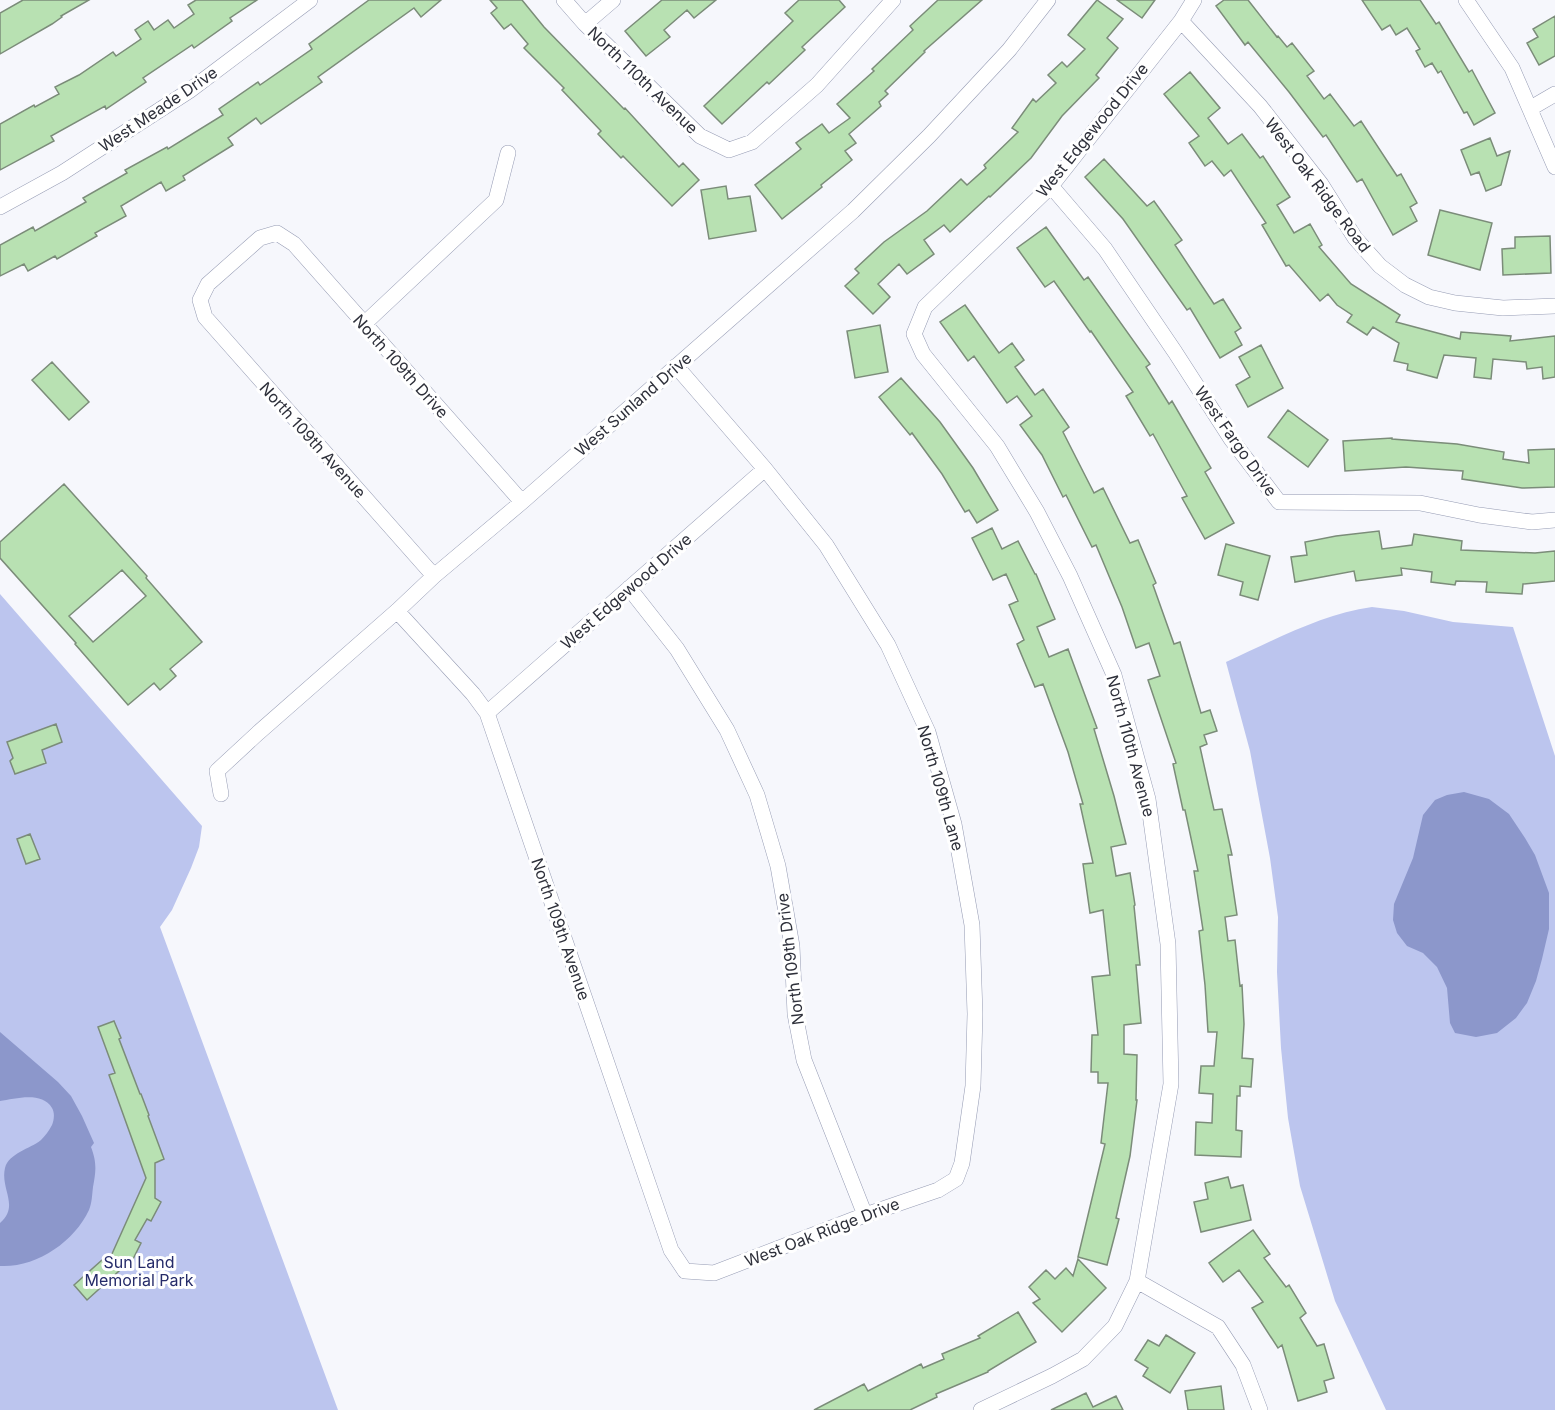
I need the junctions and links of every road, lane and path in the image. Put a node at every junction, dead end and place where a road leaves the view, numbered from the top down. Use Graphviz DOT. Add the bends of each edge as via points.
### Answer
graph roads {
  1 [pos="310,0"];
  2 [pos="564,0"];
  3 [pos="613,0"];
  4 [pos="892,0"];
  5 [pos="1048,0"];
  6 [pos="1194,0"];
  7 [pos="1466,0"];
  8 [pos="1181,21"];
  9 [pos="585,24"];
  10 [pos="1555,94"];
  11 [pos="1531,108"];
  12 [pos="508,153"];
  13 [pos="1555,167"];
  14 [pos="1051,186"];
  15 [pos="0,207"];
  16 [pos="200,300"];
  17 [pos="1555,306"];
  18 [pos="364,324"];
  19 [pos="914,334"];
  20 [pos="676,366"];
  21 [pos="765,469"];
  22 [pos="522,502"];
  23 [pos="1555,520"];
  24 [pos="434,576"];
  25 [pos="629,588"];
  26 [pos="397,611"];
  27 [pos="487,713"];
  28 [pos="221,794"];
  29 [pos="956,1179"];
  30 [pos="865,1215"];
  31 [pos="685,1271"];
  32 [pos="1137,1281"];
  33 [pos="981,1410"];
  34 [pos="1260,1410"];
  1 -- 15 [label="street, West Meade Drive" via="189,90 62,173"];
  2 -- 9 [label="street, North 110th Avenue"];
  3 -- 9 [label="street"];
  4 -- 9 [label="street, North 110th Avenue" via="817,85 752,142 729,150 700,136"];
  5 -- 20 [label="street, West Sunland Drive" via="1009,50 853,211"];
  6 -- 8 [label="street, West Edgewood Drive"];
  7 -- 11 [label="street" via="1512,68"];
  8 -- 14 [label="street, West Edgewood Drive"];
  8 -- 17 [label="street, West Oak Ridge Road" via="1260,106 1321,184 1355,238 1380,266 1429,297 1455,303 1503,308"];
  10 -- 11 [label="street"];
  11 -- 13 [label="street"];
  12 -- 18 [label="street" via="496,200"];
  14 -- 19 [label="street, West Edgewood Drive" via="925,307"];
  14 -- 23 [label="street, West Fargo Drive" via="1105,249 1230,439 1279,502 1420,502 1479,515 1532,522"];
  16 -- 18 [label="street, North 109th Drive" via="208,284 260,238 278,233 294,244"];
  16 -- 24 [label="street, North 109th Avenue" via="205,317"];
  18 -- 22 [label="street, North 109th Drive"];
  19 -- 32 [label="street, North 110th Avenue" via="923,354 997,446 1071,576 1114,675 1148,799 1168,944 1171,1084"];
  20 -- 21 [label="street, North 109th Lane"];
  20 -- 22 [label="street, West Sunland Drive"];
  21 -- 25 [label="street, West Edgewood Drive"];
  21 -- 29 [label="street, North 109th Lane" via="826,545 888,645 928,732 954,824 972,926 975,1014 973,1086 962,1163"];
  22 -- 24 [label="street, West Sunland Drive"];
  24 -- 26 [label="street, West Sunland Drive"];
  25 -- 27 [label="street, West Edgewood Drive"];
  25 -- 30 [label="street, North 109th Drive" via="677,649 727,730 757,795 778,866 792,946 795,1014 804,1060"];
  26 -- 27 [label="street, North 109th Avenue"];
  26 -- 28 [label="street, West Sunland Drive" via="217,771"];
  27 -- 31 [label="street, North 109th Avenue" via="671,1250"];
  29 -- 30 [label="street, West Oak Ridge Drive" via="938,1190"];
  30 -- 31 [label="street, West Oak Ridge Drive" via="714,1273"];
  32 -- 33 [label="street, North 110th Avenue" via="1115,1326 1083,1359"];
  32 -- 34 [label="street" via="1218,1328 1243,1365"];
}
